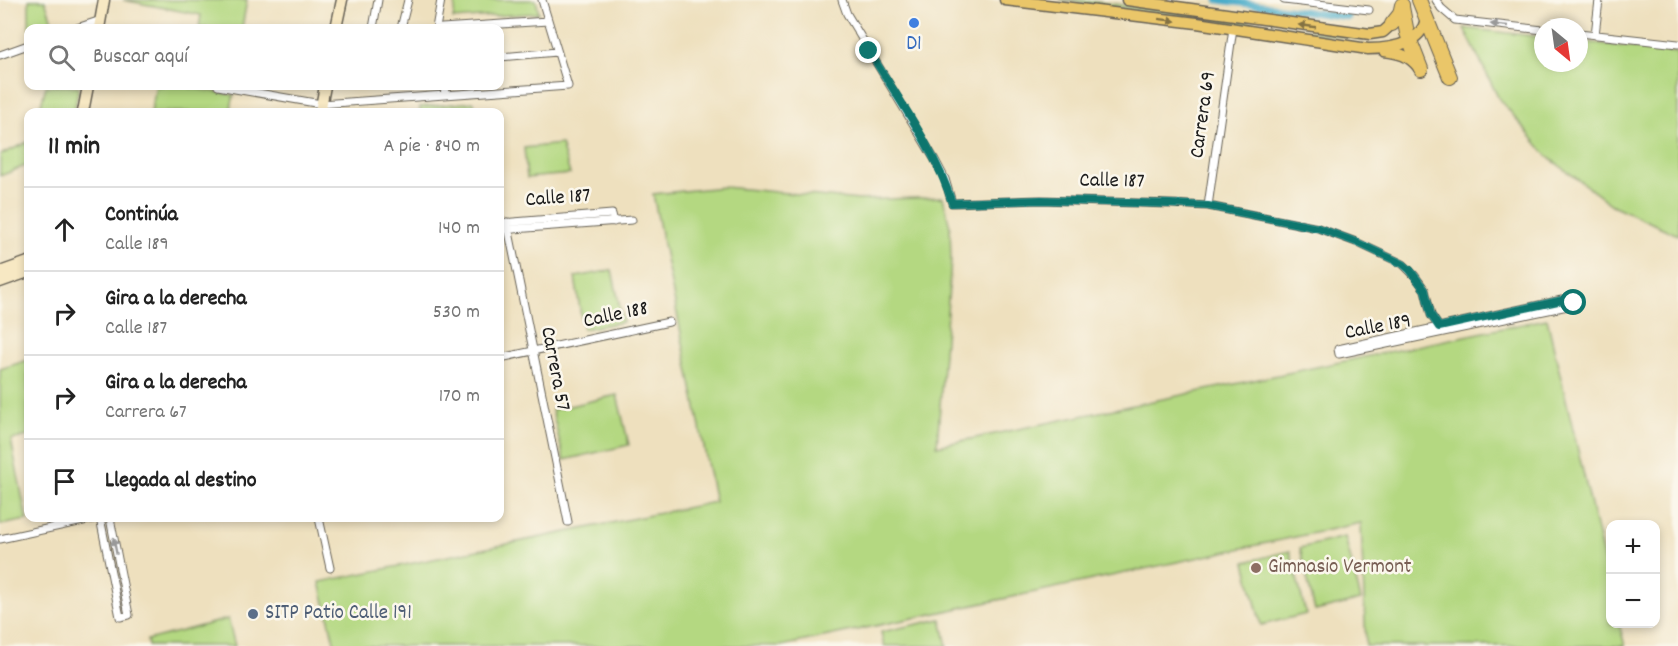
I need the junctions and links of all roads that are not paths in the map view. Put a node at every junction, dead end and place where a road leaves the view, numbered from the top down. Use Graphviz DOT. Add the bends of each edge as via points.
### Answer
graph roads {
  1 [pos="104,0"];
  2 [pos="342,0"];
  3 [pos="378,0"];
  4 [pos="408,0"];
  5 [pos="441,0"];
  6 [pos="542,0"];
  7 [pos="842,0"];
  8 [pos="1005,0"];
  9 [pos="1127,0"];
  10 [pos="1284,0"];
  11 [pos="1421,0"];
  12 [pos="1436,0"];
  13 [pos="1599,0"];
  14 [pos="1369,10"];
  15 [pos="1397,10"];
  16 [pos="1426,19"];
  17 [pos="548,21"];
  18 [pos="100,24"];
  19 [pos="337,24"];
  20 [pos="374,24"];
  21 [pos="402,24"];
  22 [pos="437,24"];
  23 [pos="503,24"];
  24 [pos="1233,28"];
  25 [pos="1534,29"];
  26 [pos="1588,34"];
  27 [pos="1595,35"];
  28 [pos="1410,41"];
  29 [pos="1678,44"];
  30 [pos="24,47"];
  31 [pos="1368,49"];
  32 [pos="557,52"];
  33 [pos="0,56"];
  34 [pos="504,57"];
  35 [pos="1421,69"];
  36 [pos="1450,77"];
  37 [pos="87,90"];
  38 [pos="237,90"];
  39 [pos="324,90"];
  40 [pos="444,90"];
  41 [pos="445,96"];
  42 [pos="84,108"];
  43 [pos="321,108"];
  44 [pos="1208,206"];
  45 [pos="632,220"];
  46 [pos="505,225"];
  47 [pos="24,263"];
  48 [pos="0,272"];
  49 [pos="24,273"];
  50 [pos="0,282"];
  51 [pos="669,322"];
  52 [pos="1439,327"];
  53 [pos="534,351"];
  54 [pos="504,357"];
  55 [pos="80,522"];
  56 [pos="100,522"];
  57 [pos="111,522"];
  58 [pos="320,522"];
  59 [pos="568,522"];
  60 [pos="0,539"];
  61 [pos="120,568"];
  62 [pos="330,568"];
  63 [pos="111,570"];
  1 -- 18 [label="street"];
  2 -- 19 [label="street"];
  3 -- 20 [label="street"];
  4 -- 21 [label="street"];
  5 -- 22 [label="street"];
  6 -- 17 [label="street"];
  7 -- 44 [label="street, Calle 187" via="935,160 952,203 1041,200"];
  8 -- 24 [label="main road, one-way"];
  15 -- 9 [label="main road, one-way" via="1383,32 1370,34"];
  10 -- 14 [label="street"];
  11 -- 16 [label="highway"];
  25 -- 12 [label="street, one-way" via="1455,20"];
  13 -- 27 [label="street"];
  15 -- 28 [label="highway"];
  16 -- 28 [label="main road" via="1420,33"];
  16 -- 36 [label="highway"];
  17 -- 23 [label="street"];
  17 -- 32 [label="street"];
  24 -- 31 [label="main road"];
  24 -- 44 [label="street, Carrera 69"];
  26 -- 27 [label="street"];
  27 -- 29 [label="street"];
  28 -- 31 [label="main road"];
  28 -- 35 [label="highway"];
  30 -- 33 [label="street"];
  31 -- 35 [label="main road" via="1402,53"];
  32 -- 34 [label="street"];
  32 -- 41 [label="street" via="568,86"];
  37 -- 42 [label="street"];
  38 -- 43 [label="street"];
  39 -- 43 [label="street"];
  40 -- 41 [label="street"];
  41 -- 43 [label="street"];
  44 -- 52 [label="street, Calle 187" via="1318,228 1392,258 1420,282"];
  45 -- 46 [label="street, Calle 187"];
  46 -- 53 [label="street, Carrera 57"];
  47 -- 48 [label="street"];
  49 -- 50 [label="street"];
  51 -- 53 [label="street, Calle 188"];
  52 -- 52 [label="street, Calle 189" via="1338,349 1339,354 1573,305 1574,301 1572,298"];
  53 -- 54 [label="street, Calle 188"];
  53 -- 59 [label="street, Carrera 57"];
  55 -- 60 [label="street"];
  56 -- 63 [label="street"];
  61 -- 57 [label="street, one-way"];
  58 -- 62 [label="street"];
  61 -- 63 [label="street"];
  61 -- 63 [label="street" via="129,615 120,617"];
}
